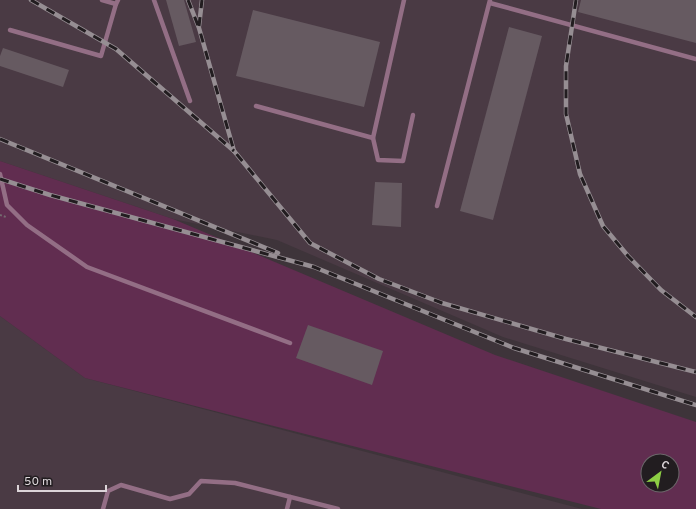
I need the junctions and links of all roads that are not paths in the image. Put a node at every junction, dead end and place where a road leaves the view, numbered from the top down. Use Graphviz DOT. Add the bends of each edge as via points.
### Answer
graph roads {
  1 [pos="102,0"];
  2 [pos="154,0"];
  3 [pos="404,0"];
  4 [pos="117,2"];
  5 [pos="490,2"];
  6 [pos="10,30"];
  7 [pos="696,59"];
  8 [pos="190,101"];
  9 [pos="256,106"];
  10 [pos="413,115"];
  11 [pos="373,138"];
  12 [pos="0,174"];
  13 [pos="436,206"];
  14 [pos="290,343"];
  15 [pos="290,497"];
  16 [pos="317,504"];
  17 [pos="103,509"];
  18 [pos="287,509"];
  19 [pos="315,509"];
  20 [pos="338,509"];
  1 -- 4 [label="lane"];
  2 -- 8 [label="lane"];
  3 -- 11 [label="lane"];
  4 -- 6 [label="lane" via="101,56"];
  5 -- 7 [label="lane"];
  5 -- 13 [label="lane"];
  9 -- 11 [label="lane"];
  10 -- 11 [label="lane" via="403,162 378,160"];
  12 -- 14 [label="lane" via="8,205 27,225 87,268"];
  15 -- 16 [label="lane"];
  15 -- 17 [label="lane" via="235,483 201,481 189,494 170,499 121,485 108,491"];
  15 -- 18 [label="lane"];
  16 -- 19 [label="lane"];
  16 -- 20 [label="lane"];
}
